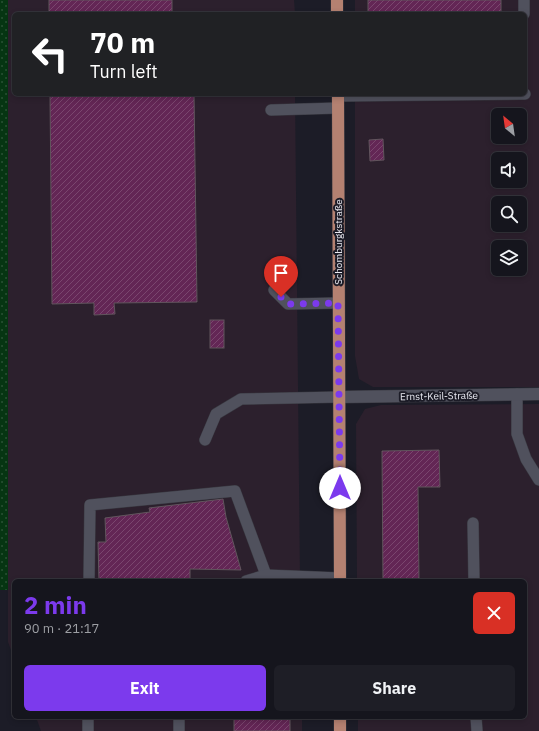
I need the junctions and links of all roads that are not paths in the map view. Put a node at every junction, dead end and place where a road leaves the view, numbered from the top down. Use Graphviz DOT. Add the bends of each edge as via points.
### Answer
graph roads {
  1 [pos="337,0"];
  2 [pos="524,0"];
  3 [pos="337,12"];
  4 [pos="524,12"];
  5 [pos="338,96"];
  6 [pos="338,108"];
  7 [pos="271,110"];
  8 [pos="274,290"];
  9 [pos="338,303"];
  10 [pos="517,394"];
  11 [pos="539,394"];
  12 [pos="340,397"];
  13 [pos="205,440"];
  14 [pos="539,480"];
  15 [pos="473,523"];
  16 [pos="266,576"];
  17 [pos="89,579"];
  18 [pos="254,579"];
  19 [pos="340,579"];
  20 [pos="474,579"];
  21 [pos="88,719"];
  22 [pos="179,719"];
  23 [pos="340,719"];
  24 [pos="476,719"];
  25 [pos="88,731"];
  26 [pos="179,731"];
  27 [pos="340,731"];
  28 [pos="477,731"];
  1 -- 3 [label="main road"];
  2 -- 4 [label="lane"];
  5 -- 6 [label="main road, Schomburgkstraße"];
  6 -- 7 [label="lane"];
  6 -- 9 [label="main road, Schomburgkstraße"];
  8 -- 9 [label="lane" via="288,304"];
  9 -- 12 [label="main road, Schomburgkstraße"];
  10 -- 11 [label="street, Ernst-Keil-Straße"];
  10 -- 12 [label="street, Ernst-Keil-Straße"];
  10 -- 14 [label="lane" via="517,434 526,459"];
  12 -- 13 [label="lane" via="241,399 216,414"];
  12 -- 19 [label="main road, Schomburgkstraße"];
  15 -- 20 [label="lane"];
  16 -- 17 [label="lane" via="236,491 90,505"];
  16 -- 18 [label="lane"];
  16 -- 19 [label="lane"];
  21 -- 25 [label="lane"];
  22 -- 26 [label="lane"];
  23 -- 27 [label="main road"];
  24 -- 28 [label="lane"];
}
